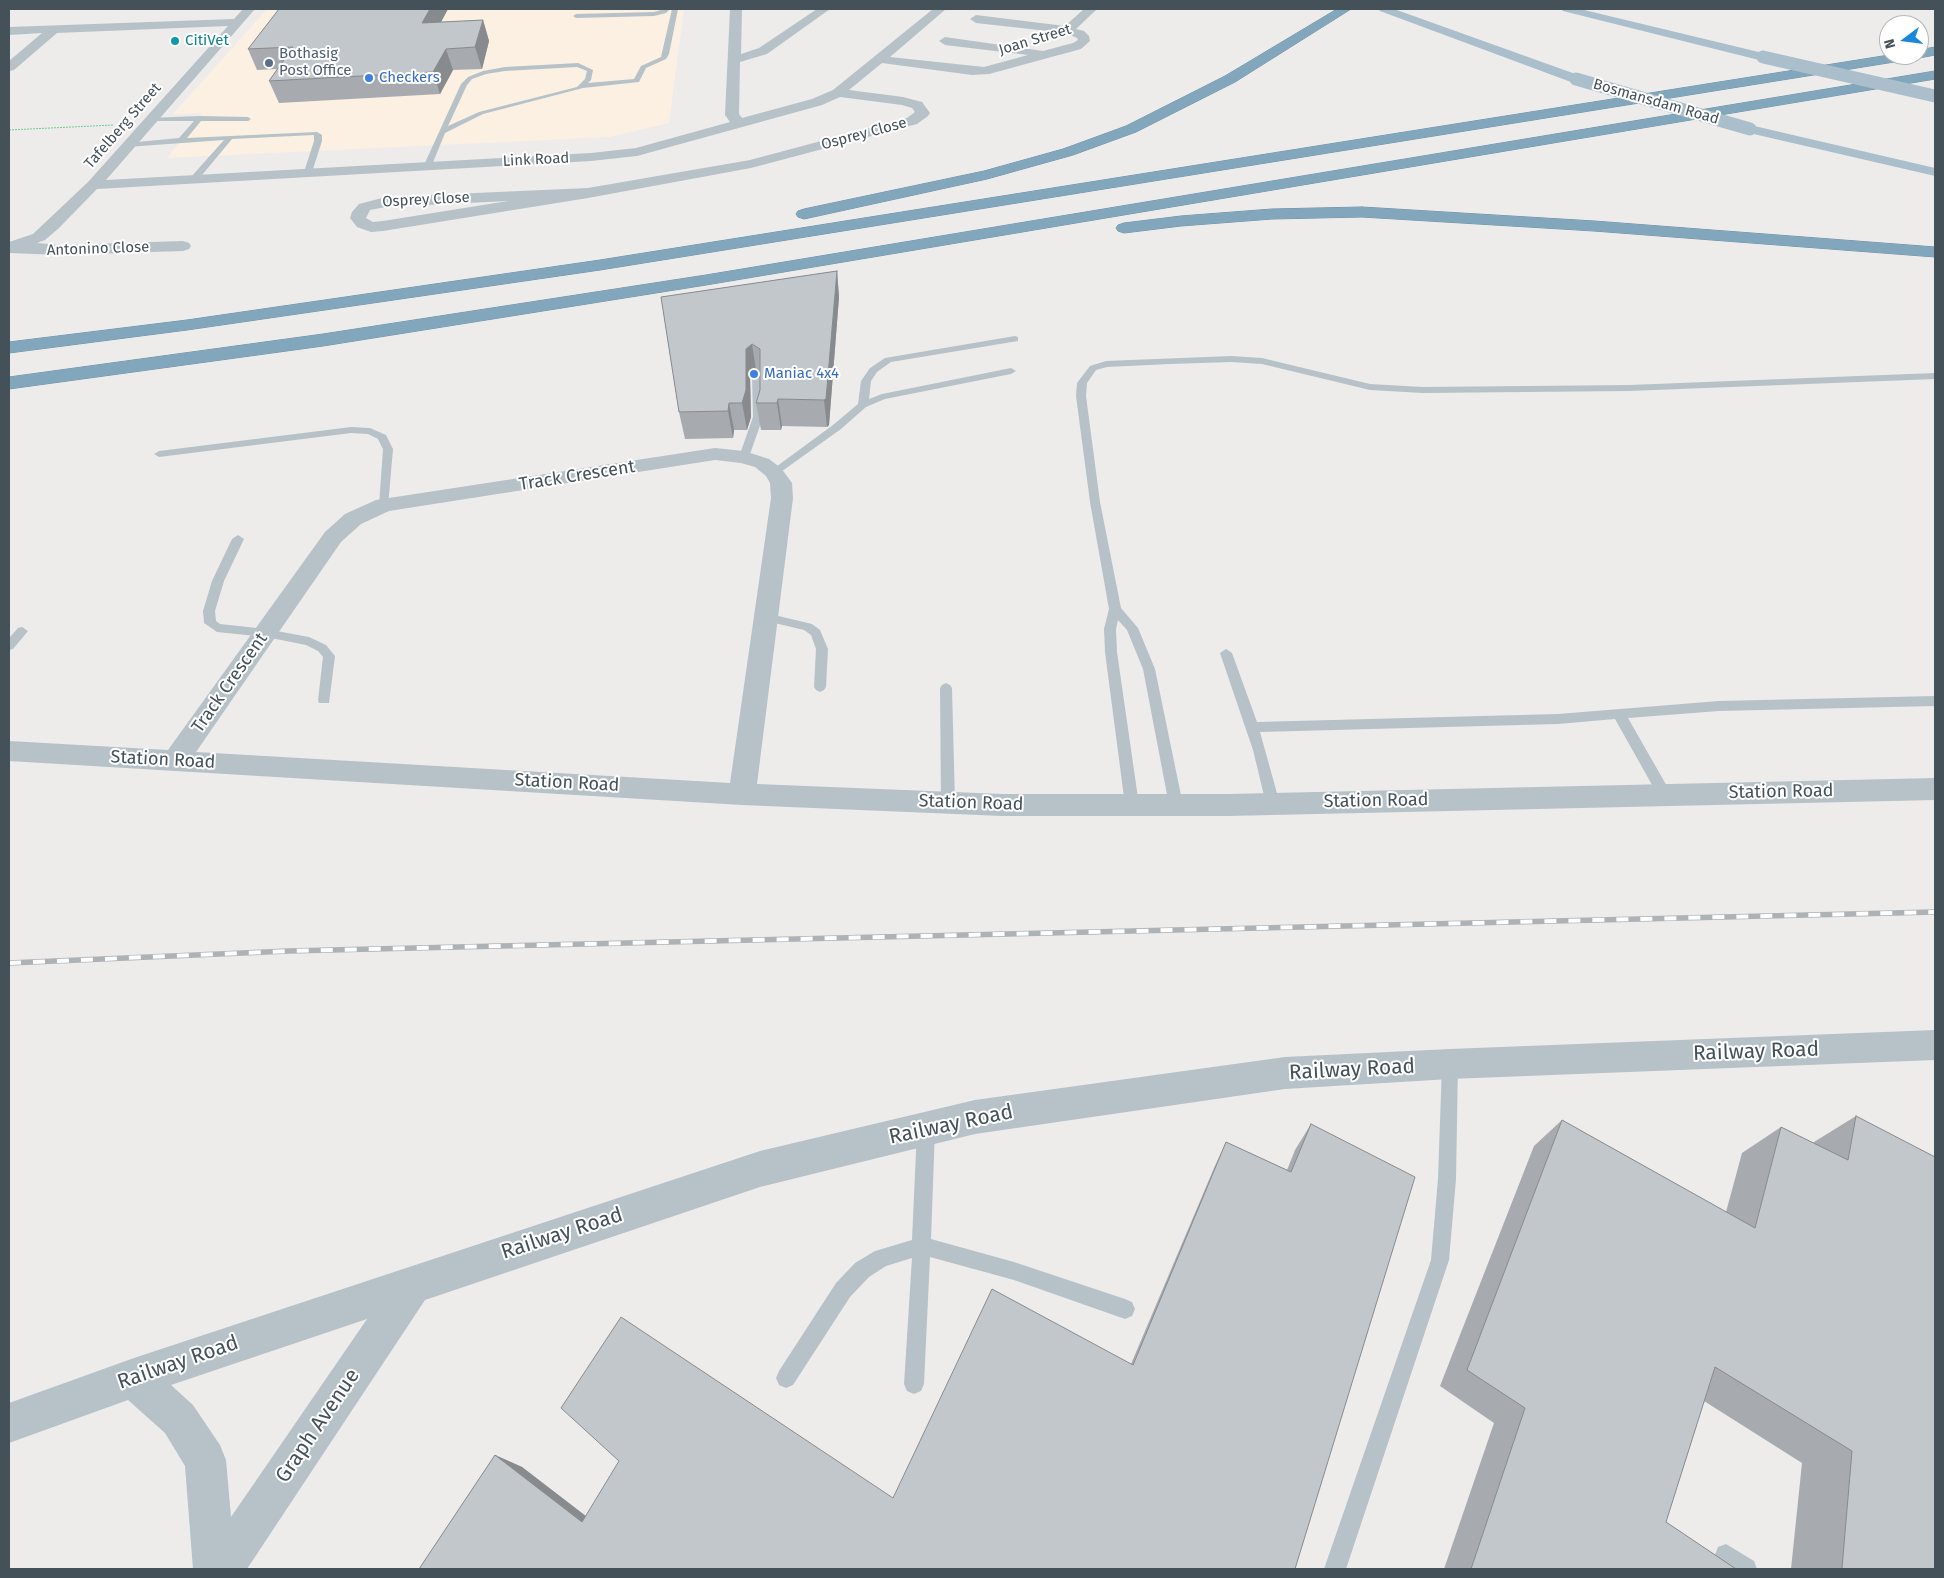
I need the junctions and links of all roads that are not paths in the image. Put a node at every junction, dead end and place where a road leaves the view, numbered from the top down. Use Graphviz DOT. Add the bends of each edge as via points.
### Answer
graph roads {
  1 [pos="249,9"];
  2 [pos="667,9"];
  3 [pos="675,9"];
  4 [pos="736,9"];
  5 [pos="824,9"];
  6 [pos="940,9"];
  7 [pos="1000,9"];
  8 [pos="1091,9"];
  9 [pos="1345,9"];
  10 [pos="1384,9"];
  11 [pos="1567,9"];
  12 [pos="576,16"];
  13 [pos="237,22"];
  14 [pos="54,29"];
  15 [pos="1068,30"];
  16 [pos="9,31"];
  17 [pos="945,41"];
  18 [pos="1046,54"];
  19 [pos="880,59"];
  20 [pos="735,60"];
  21 [pos="1879,60"];
  22 [pos="9,67"];
  23 [pos="1935,75"];
  24 [pos="582,86"];
  25 [pos="838,93"];
  26 [pos="1935,96"];
  27 [pos="200,118"];
  28 [pos="248,119"];
  29 [pos="148,121"];
  30 [pos="739,123"];
  31 [pos="442,132"];
  32 [pos="230,137"];
  33 [pos="181,140"];
  34 [pos="675,142"];
  35 [pos="127,145"];
  36 [pos="428,165"];
  37 [pos="714,170"];
  38 [pos="308,172"];
  39 [pos="1935,172"];
  40 [pos="194,179"];
  41 [pos="93,185"];
  42 [pos="588,192"];
  43 [pos="790,217"];
  44 [pos="1110,230"];
  45 [pos="693,235"];
  46 [pos="1033,242"];
  47 [pos="183,246"];
  48 [pos="11,247"];
  49 [pos="1935,252"];
  50 [pos="393,295"];
  51 [pos="1016,339"];
  52 [pos="324,340"];
  53 [pos="9,348"];
  54 [pos="1011,371"];
  55 [pos="757,375"];
  56 [pos="1935,376"];
  57 [pos="9,383"];
  58 [pos="863,405"];
  59 [pos="159,454"];
  60 [pos="744,457"];
  61 [pos="774,472"];
  62 [pos="384,505"];
  63 [pos="238,539"];
  64 [pos="1115,609"];
  65 [pos="766,617"];
  66 [pos="22,631"];
  67 [pos="266,633"];
  68 [pos="9,646"];
  69 [pos="1226,653"];
  70 [pos="820,687"];
  71 [pos="946,688"];
  72 [pos="324,700"];
  73 [pos="1935,701"];
  74 [pos="1619,714"];
  75 [pos="1252,727"];
  76 [pos="9,751"];
  77 [pos="176,760"];
  78 [pos="1935,789"];
  79 [pos="742,794"];
  80 [pos="1665,795"];
  81 [pos="948,803"];
  82 [pos="1273,804"];
  83 [pos="1132,805"];
  84 [pos="1176,805"];
  85 [pos="1935,1045"];
  86 [pos="1450,1064"];
  87 [pos="926,1129"];
  88 [pos="922,1246"];
  89 [pos="414,1283"];
  90 [pos="1125,1309"];
  91 [pos="134,1378"];
  92 [pos="786,1378"];
  93 [pos="914,1384"];
  94 [pos="9,1423"];
  95 [pos="1726,1555"];
  96 [pos="215,1569"];
  97 [pos="222,1569"];
  98 [pos="1335,1569"];
  99 [pos="1746,1569"];
  1 -- 13 [label="street, Tafelberg Street"];
  2 -- 12 [label="lane" via="654,14"];
  3 -- 24 [label="lane" via="664,58 643,67 637,81"];
  4 -- 20 [label="street"];
  5 -- 20 [label="street" via="764,51"];
  6 -- 19 [label="street, Link Road"];
  7 -- 15 [label="street, Joan Street" via="982,20"];
  8 -- 15 [label="street"];
  9 -- 43 [label="highway" via="1230,79 1131,129 987,176"];
  10 -- 39 [label="main road, Bosmansdam Road, bridge" via="1576,79 1750,128"];
  11 -- 26 [label="main road, bridge"];
  13 -- 14 [label="street"];
  13 -- 29 [label="street, Tafelberg Street"];
  14 -- 16 [label="street"];
  14 -- 22 [label="street"];
  15 -- 18 [label="street, Joan Street" via="1083,36 1084,41"];
  17 -- 18 [label="street"];
  18 -- 19 [label="street, Joan Street" via="995,70 979,71"];
  19 -- 25 [label="street, Link Road"];
  20 -- 30 [label="street" via="732,115"];
  21 -- 50 [label="highway" via="691,251"];
  23 -- 52 [label="highway"];
  24 -- 31 [label="lane" via="481,113"];
  24 -- 31 [label="lane" via="588,80 590,70 582,66 505,69 476,75 464,84"];
  25 -- 30 [label="street, Link Road" via="817,102"];
  25 -- 37 [label="street, Osprey Close" via="911,103 923,113 912,121 751,164"];
  27 -- 28 [label="lane"];
  27 -- 29 [label="lane"];
  27 -- 33 [label="lane"];
  29 -- 35 [label="street, Tafelberg Street"];
  30 -- 34 [label="street, Link Road"];
  31 -- 36 [label="lane"];
  32 -- 33 [label="lane"];
  32 -- 38 [label="lane" via="314,133 318,135 318,141"];
  32 -- 40 [label="lane"];
  33 -- 35 [label="lane"];
  34 -- 36 [label="street, Link Road" via="617,155"];
  34 -- 37 [label="street"];
  35 -- 41 [label="street, Tafelberg Street"];
  36 -- 38 [label="street, Link Road"];
  37 -- 42 [label="street, Osprey Close"];
  38 -- 40 [label="street, Link Road"];
  40 -- 41 [label="street, Link Road"];
  41 -- 48 [label="street, Tafelberg Street" via="38,237"];
  42 -- 42 [label="street, Osprey Close" via="384,226 362,224 358,218 365,207 386,202"];
  44 -- 49 [label="highway" via="1272,214 1362,212 1585,225"];
  45 -- 50 [label="highway" via="442,282"];
  46 -- 52 [label="highway" via="373,342"];
  47 -- 48 [label="street, Antonino Close" via="61,250"];
  50 -- 53 [label="highway"];
  51 -- 58 [label="lane" via="888,360 873,370 866,381"];
  52 -- 57 [label="highway"];
  54 -- 58 [label="lane" via="882,396"];
  55 -- 60 [label="lane" via="758,417"];
  56 -- 64 [label="lane" via="1629,388 1423,390 1370,387 1262,361 1231,359 1106,364 1092,368 1086,374 1081,396 1095,502"];
  58 -- 61 [label="lane" via="837,428"];
  59 -- 62 [label="lane" via="351,430 370,431 382,437 388,449"];
  60 -- 61 [label="street, Track Crescent" via="762,463"];
  60 -- 62 [label="street, Track Crescent" via="715,454"];
  61 -- 65 [label="street" via="781,483 782,498"];
  62 -- 67 [label="street, Track Crescent" via="354,519 333,537"];
  63 -- 67 [label="lane" via="218,581 209,611 210,622 217,628"];
  64 -- 83 [label="lane" via="1110,629 1111,652"];
  64 -- 84 [label="lane" via="1132,628 1149,670"];
  65 -- 70 [label="lane" via="808,627 816,633 822,649"];
  65 -- 79 [label="street"];
  66 -- 68 [label="lane"];
  67 -- 72 [label="lane" via="322,648 328,656"];
  67 -- 77 [label="street, Track Crescent"];
  69 -- 75 [label="lane"];
  71 -- 81 [label="lane"];
  73 -- 74 [label="lane" via="1719,706"];
  74 -- 75 [label="lane"];
  74 -- 80 [label="lane"];
  75 -- 82 [label="lane"];
  76 -- 77 [label="street, Station Road"];
  77 -- 79 [label="street, Station Road"];
  78 -- 80 [label="street, Station Road"];
  79 -- 81 [label="street, Station Road"];
  80 -- 82 [label="street, Station Road"];
  81 -- 83 [label="street, Station Road"];
  82 -- 84 [label="street, Station Road"];
  83 -- 84 [label="street, Station Road"];
  85 -- 86 [label="street, Railway Road"];
  86 -- 87 [label="street, Railway Road" via="1285,1073 975,1117"];
  86 -- 98 [label="lane" via="1447,1179 1440,1260"];
  87 -- 88 [label="lane"];
  87 -- 89 [label="street, Railway Road" via="760,1169"];
  88 -- 90 [label="lane" via="1014,1271"];
  88 -- 92 [label="lane" via="882,1258 862,1270 843,1290"];
  88 -- 93 [label="lane"];
  89 -- 91 [label="street, Railway Road"];
  89 -- 97 [label="street, Graph Avenue"];
  91 -- 94 [label="street, Railway Road"];
  91 -- 96 [label="street" via="179,1419 205,1460"];
  95 -- 99 [label="lane"];
}
